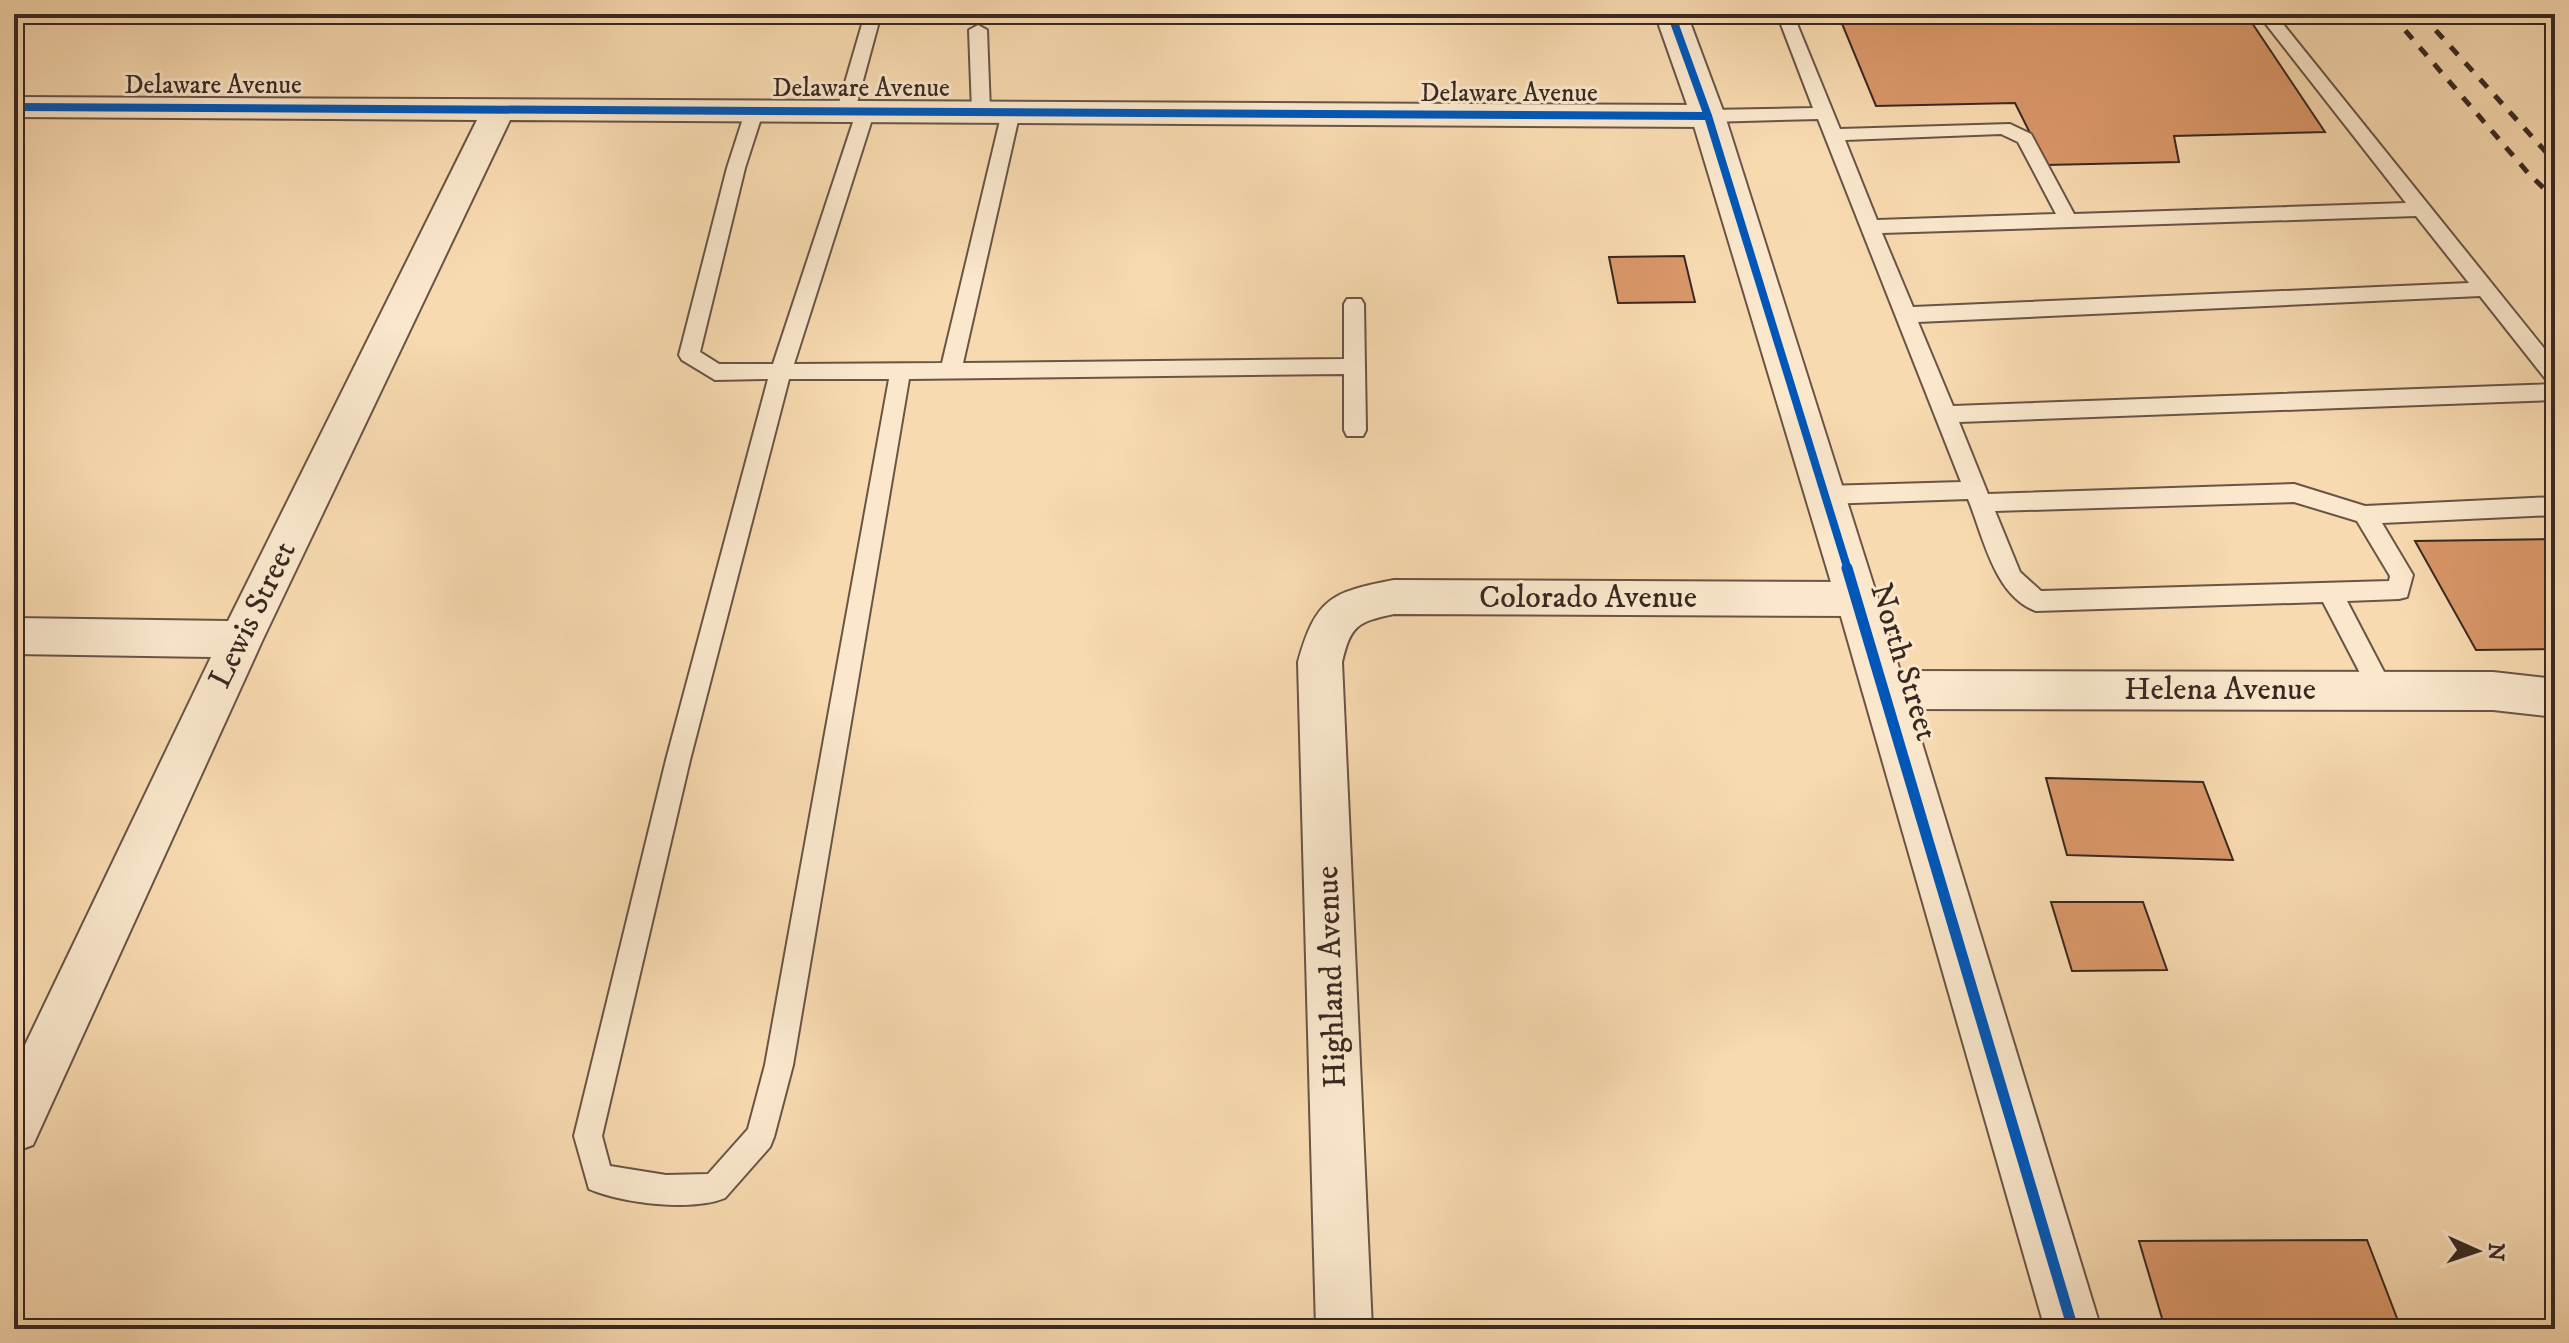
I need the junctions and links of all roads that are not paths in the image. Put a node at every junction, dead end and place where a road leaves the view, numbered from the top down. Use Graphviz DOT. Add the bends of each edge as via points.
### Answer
graph roads {
  1 [pos="873,14"];
  2 [pos="1671,14"];
  3 [pos="1785,14"];
  4 [pos="2266,14"];
  5 [pos="978,30"];
  6 [pos="14,107"];
  7 [pos="499,108"];
  8 [pos="755,109"];
  9 [pos="856,110"];
  10 [pos="996,112"];
  11 [pos="1825,113"];
  12 [pos="1708,116"];
  13 [pos="1834,135"];
  14 [pos="2420,209"];
  15 [pos="2068,220"];
  16 [pos="1871,227"];
  17 [pos="2485,289"];
  18 [pos="1354,304"];
  19 [pos="1906,315"];
  20 [pos="1354,366"];
  21 [pos="951,371"];
  22 [pos="900,373"];
  23 [pos="780,374"];
  24 [pos="2555,377"];
  25 [pos="2555,392"];
  26 [pos="1946,414"];
  27 [pos="1355,430"];
  28 [pos="1825,495"];
  29 [pos="1979,496"];
  30 [pos="2555,506"];
  31 [pos="2365,515"];
  32 [pos="2330,592"];
  33 [pos="1857,599"];
  34 [pos="1329,627"];
  35 [pos="14,636"];
  36 [pos="241,639"];
  37 [pos="1884,690"];
  38 [pos="2382,691"];
  39 [pos="2555,698"];
  40 [pos="14,1126"];
  41 [pos="1344,1329"];
  42 [pos="2073,1329"];
  1 -- 9 [label="lane"];
  2 -- 12 [label="street, North Street"];
  3 -- 11 [label="lane"];
  4 -- 14 [label="lane"];
  5 -- 10 [label="lane"];
  6 -- 7 [label="street, Delaware Avenue"];
  7 -- 8 [label="street, Delaware Avenue"];
  7 -- 36 [label="street, Lewis Street"];
  8 -- 9 [label="street, Delaware Avenue"];
  8 -- 23 [label="lane" via="689,355 715,372"];
  9 -- 10 [label="street, Delaware Avenue"];
  9 -- 23 [label="lane"];
  10 -- 12 [label="street, Delaware Avenue"];
  10 -- 21 [label="lane"];
  11 -- 12 [label="lane"];
  11 -- 13 [label="lane"];
  12 -- 28 [label="street, North Street"];
  13 -- 15 [label="lane" via="2004,128 2025,138"];
  13 -- 16 [label="lane"];
  14 -- 15 [label="lane"];
  14 -- 17 [label="lane"];
  15 -- 16 [label="lane"];
  16 -- 19 [label="lane"];
  17 -- 19 [label="lane"];
  17 -- 24 [label="lane"];
  18 -- 20 [label="lane"];
  19 -- 26 [label="lane"];
  20 -- 21 [label="lane"];
  20 -- 27 [label="lane"];
  21 -- 22 [label="lane"];
  22 -- 23 [label="lane"];
  22 -- 23 [label="lane" via="779,1065 760,1137 715,1188 666,1190 599,1179 588,1136 678,760"];
  25 -- 26 [label="lane"];
  26 -- 29 [label="lane"];
  28 -- 29 [label="lane"];
  28 -- 33 [label="street, North Street"];
  29 -- 31 [label="lane" via="2294,493"];
  29 -- 32 [label="lane" via="2011,578 2036,601"];
  30 -- 31 [label="lane"];
  31 -- 32 [label="lane" via="2402,575 2399,590"];
  32 -- 38 [label="lane"];
  33 -- 34 [label="street, Colorado Avenue" via="1394,597 1349,606"];
  33 -- 37 [label="street, North Street"];
  34 -- 41 [label="street, Highland Avenue" via="1320,662"];
  35 -- 36 [label="street"];
  36 -- 40 [label="street, Lewis Street"];
  37 -- 38 [label="street, Helena Avenue"];
  37 -- 42 [label="street, North Street"];
  38 -- 39 [label="street, Helena Avenue" via="2493,691"];
}
